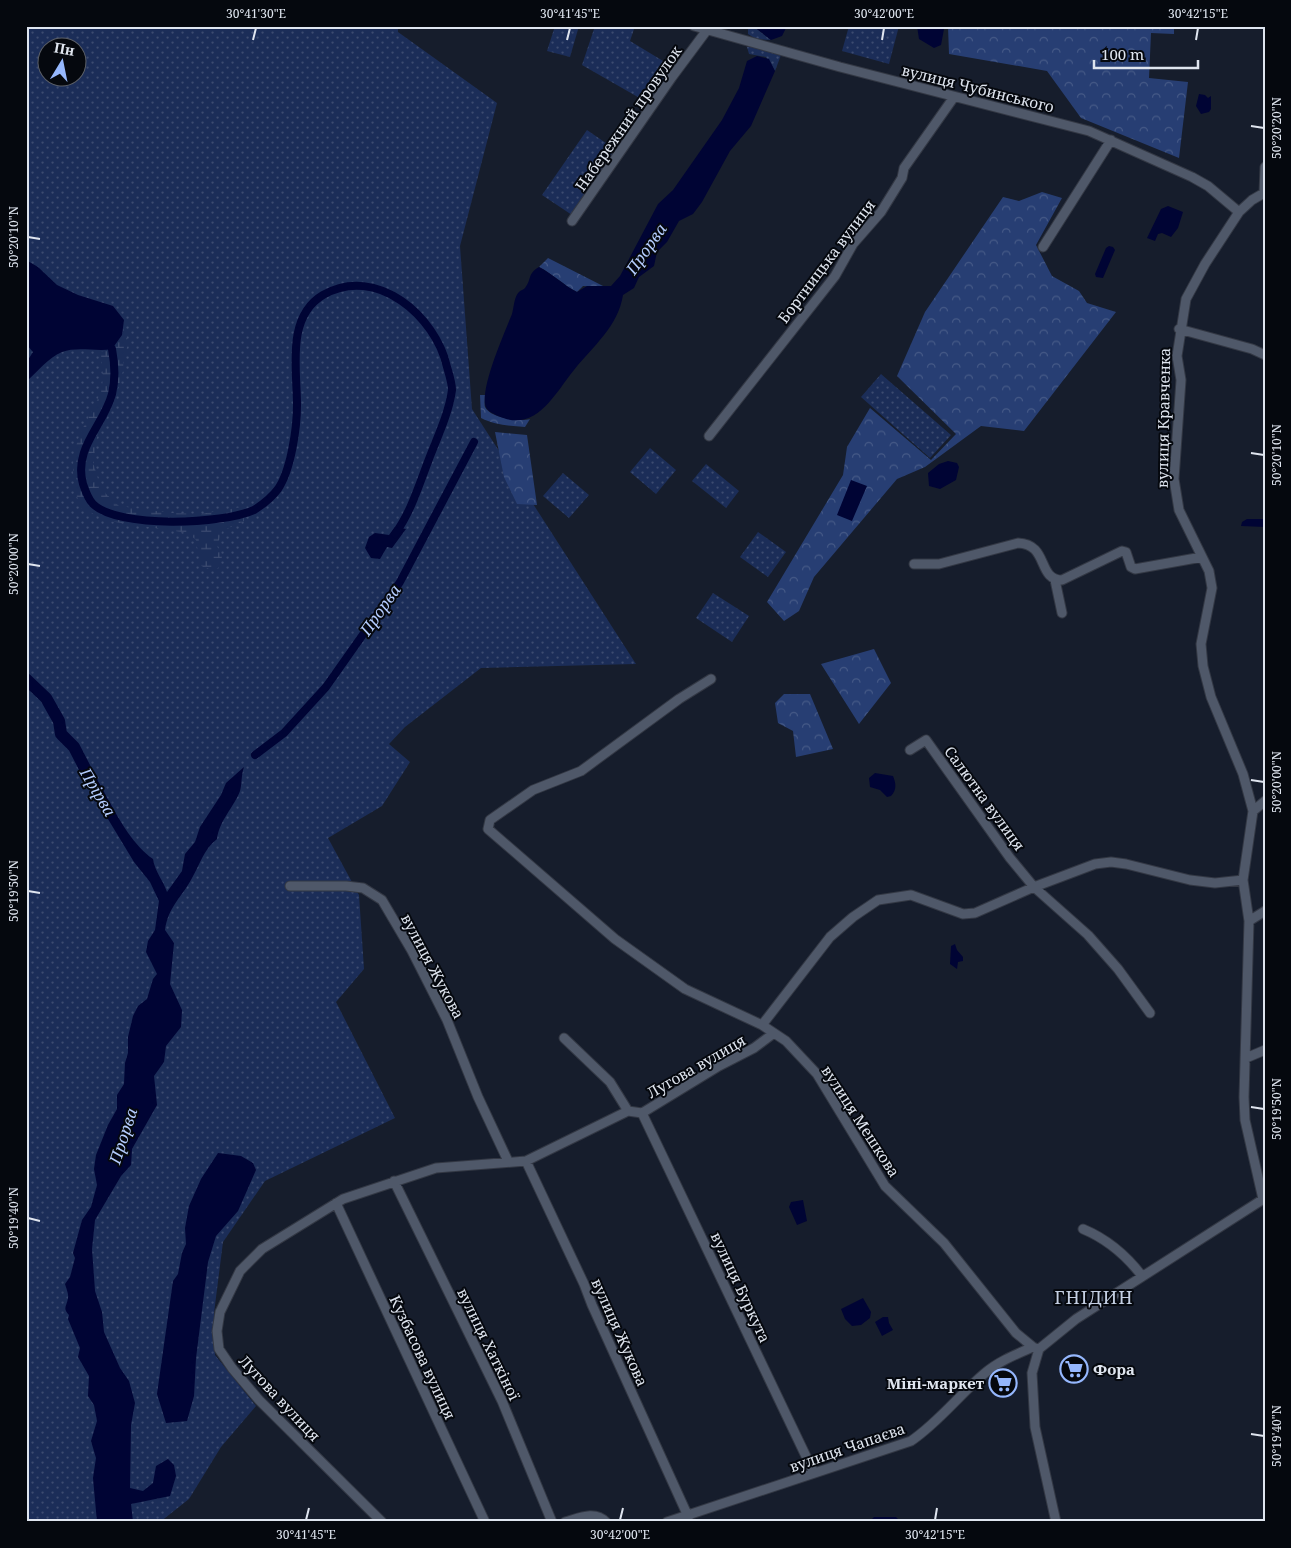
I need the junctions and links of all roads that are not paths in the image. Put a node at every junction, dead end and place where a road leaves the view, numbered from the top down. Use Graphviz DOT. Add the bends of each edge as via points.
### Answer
graph roads {
  1 [pos="694,26"];
  2 [pos="708,30"];
  3 [pos="954,97"];
  4 [pos="1111,140"];
  5 [pos="1265,167"];
  6 [pos="1264,193"];
  7 [pos="1239,212"];
  8 [pos="572,221"];
  9 [pos="1043,247"];
  10 [pos="1179,329"];
  11 [pos="1265,355"];
  12 [pos="709,436"];
  13 [pos="1202,556"];
  14 [pos="914,564"];
  15 [pos="1055,580"];
  16 [pos="1062,613"];
  17 [pos="711,679"];
  18 [pos="910,750"];
  19 [pos="1265,802"];
  20 [pos="1253,811"];
  21 [pos="1244,880"];
  22 [pos="290,886"];
  23 [pos="1034,886"];
  24 [pos="1265,911"];
  25 [pos="1249,921"];
  26 [pos="1150,1013"];
  27 [pos="762,1024"];
  28 [pos="774,1033"];
  29 [pos="564,1038"];
  30 [pos="1265,1050"];
  31 [pos="1246,1058"];
  32 [pos="628,1111"];
  33 [pos="642,1113"];
  34 [pos="508,1161"];
  35 [pos="526,1161"];
  36 [pos="394,1181"];
  37 [pos="1264,1199"];
  38 [pos="336,1203"];
  39 [pos="1083,1230"];
  40 [pos="1142,1276"];
  41 [pos="1036,1348"];
  42 [pos="814,1473"];
  43 [pos="688,1518"];
  44 [pos="382,1522"];
  45 [pos="485,1522"];
  46 [pos="552,1522"];
  47 [pos="565,1522"];
  48 [pos="606,1522"];
  49 [pos="667,1522"];
  50 [pos="1056,1522"];
  1 -- 2 [label="street, вулиця Чубинського"];
  2 -- 3 [label="street, вулиця Чубинського"];
  2 -- 8 [label="street, Набережний провулок"];
  3 -- 4 [label="street, вулиця Чубинського" via="1089,131"];
  3 -- 12 [label="street, Бортницька вулиця" via="904,168 902,178 881,212 853,244 835,276"];
  4 -- 7 [label="street, вулиця Чубинського" via="1208,186"];
  4 -- 9 [label="street"];
  5 -- 6 [label="street, вулиця Кравченка"];
  6 -- 7 [label="street, вулиця Кравченка"];
  7 -- 10 [label="street, вулиця Кравченка" via="1186,299"];
  10 -- 11 [label="street"];
  10 -- 13 [label="street, вулиця Кравченка" via="1177,356 1181,380 1174,460 1175,494 1179,510"];
  13 -- 15 [label="street" via="1135,569 1131,567 1126,552 1122,551 1062,580"];
  13 -- 20 [label="street, вулиця Кравченка" via="1212,588 1201,644 1203,666 1211,697 1243,774"];
  14 -- 15 [label="street" via="938,564 1027,543 1034,547"];
  15 -- 16 [label="street"];
  17 -- 27 [label="street, вулиця Мешкова" via="581,771 533,790 490,820 488,828 615,939 678,984 718,1006"];
  18 -- 23 [label="street, Салютна вулиця" via="926,740 1010,858"];
  19 -- 20 [label="street"];
  20 -- 21 [label="street, вулиця Кравченка"];
  21 -- 23 [label="street" via="1207,882 1111,862 1079,868"];
  21 -- 25 [label="street, вулиця Кравченка"];
  22 -- 34 [label="street, вулиця Жукова" via="363,888 382,900 446,1020"];
  23 -- 26 [label="street, Салютна вулиця" via="1088,935"];
  23 -- 27 [label="street" via="974,913 963,914 911,895 878,900 830,937"];
  24 -- 25 [label="street"];
  25 -- 31 [label="street, вулиця Кравченка"];
  27 -- 28 [label="street, вулиця Мешкова"];
  28 -- 33 [label="street, Лугова вулиця"];
  28 -- 41 [label="street, вулиця Мешкова" via="817,1074 886,1186 944,1243 1016,1333"];
  29 -- 32 [label="street" via="610,1082"];
  30 -- 31 [label="street"];
  31 -- 37 [label="street, вулиця Кравченка" via="1245,1120"];
  32 -- 33 [label="street, Лугова вулиця"];
  32 -- 35 [label="street, Лугова вулиця"];
  33 -- 42 [label="street, вулиця Буркута"];
  34 -- 35 [label="street, Лугова вулиця"];
  34 -- 36 [label="street, Лугова вулиця" via="436,1168"];
  35 -- 43 [label="street, вулиця Жукова"];
  36 -- 38 [label="street, Лугова вулиця"];
  36 -- 46 [label="street, вулиця Хаткіної" via="502,1401"];
  37 -- 40 [label="street, вулиця Чапаєва"];
  38 -- 44 [label="street, Лугова вулиця" via="262,1249 240,1271 220,1312 219,1349 259,1400"];
  38 -- 45 [label="street, Кузбасова вулиця"];
  39 -- 40 [label="street" via="1104,1240"];
  40 -- 41 [label="street, вулиця Чапаєва"];
  41 -- 42 [label="street, вулиця Чапаєва" via="1010,1357 986,1372 911,1442"];
  41 -- 50 [label="street" via="1032,1373 1035,1427"];
  42 -- 43 [label="street, вулиця Чапаєва"];
  43 -- 49 [label="street, вулиця Чапаєва"];
  47 -- 48 [label="street" via="598,1515"];
}
